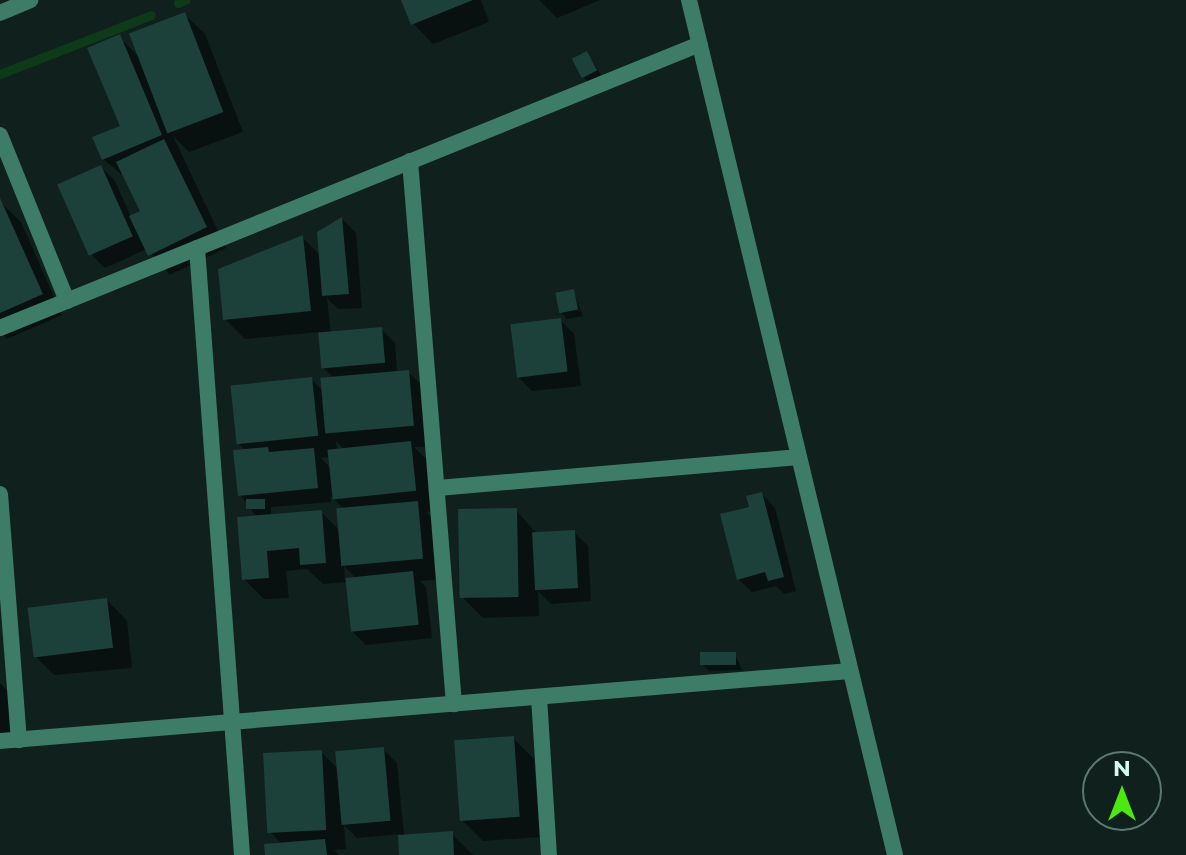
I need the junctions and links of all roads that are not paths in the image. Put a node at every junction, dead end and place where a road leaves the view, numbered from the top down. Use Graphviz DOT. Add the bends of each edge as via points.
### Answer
graph roads {
  1 [pos="30,0"];
  2 [pos="689,0"];
  3 [pos="0,13"];
  4 [pos="700,44"];
  5 [pos="0,135"];
  6 [pos="410,161"];
  7 [pos="197,248"];
  8 [pos="67,301"];
  9 [pos="0,328"];
  10 [pos="799,457"];
  11 [pos="438,488"];
  12 [pos="0,494"];
  13 [pos="850,671"];
  14 [pos="539,697"];
  15 [pos="454,704"];
  16 [pos="233,722"];
  17 [pos="19,740"];
  18 [pos="0,741"];
  19 [pos="242,855"];
  20 [pos="549,855"];
  21 [pos="895,855"];
  1 -- 3 [label="street"];
  2 -- 4 [label="street"];
  4 -- 6 [label="street"];
  4 -- 10 [label="street"];
  5 -- 8 [label="street"];
  6 -- 7 [label="street"];
  6 -- 11 [label="street"];
  7 -- 8 [label="street"];
  7 -- 16 [label="street"];
  8 -- 9 [label="street"];
  10 -- 11 [label="street"];
  10 -- 13 [label="street"];
  11 -- 15 [label="street"];
  12 -- 17 [label="street"];
  13 -- 14 [label="street"];
  13 -- 21 [label="street"];
  14 -- 15 [label="street"];
  14 -- 20 [label="street"];
  15 -- 16 [label="street"];
  16 -- 17 [label="street"];
  16 -- 19 [label="street"];
  17 -- 18 [label="street"];
}
